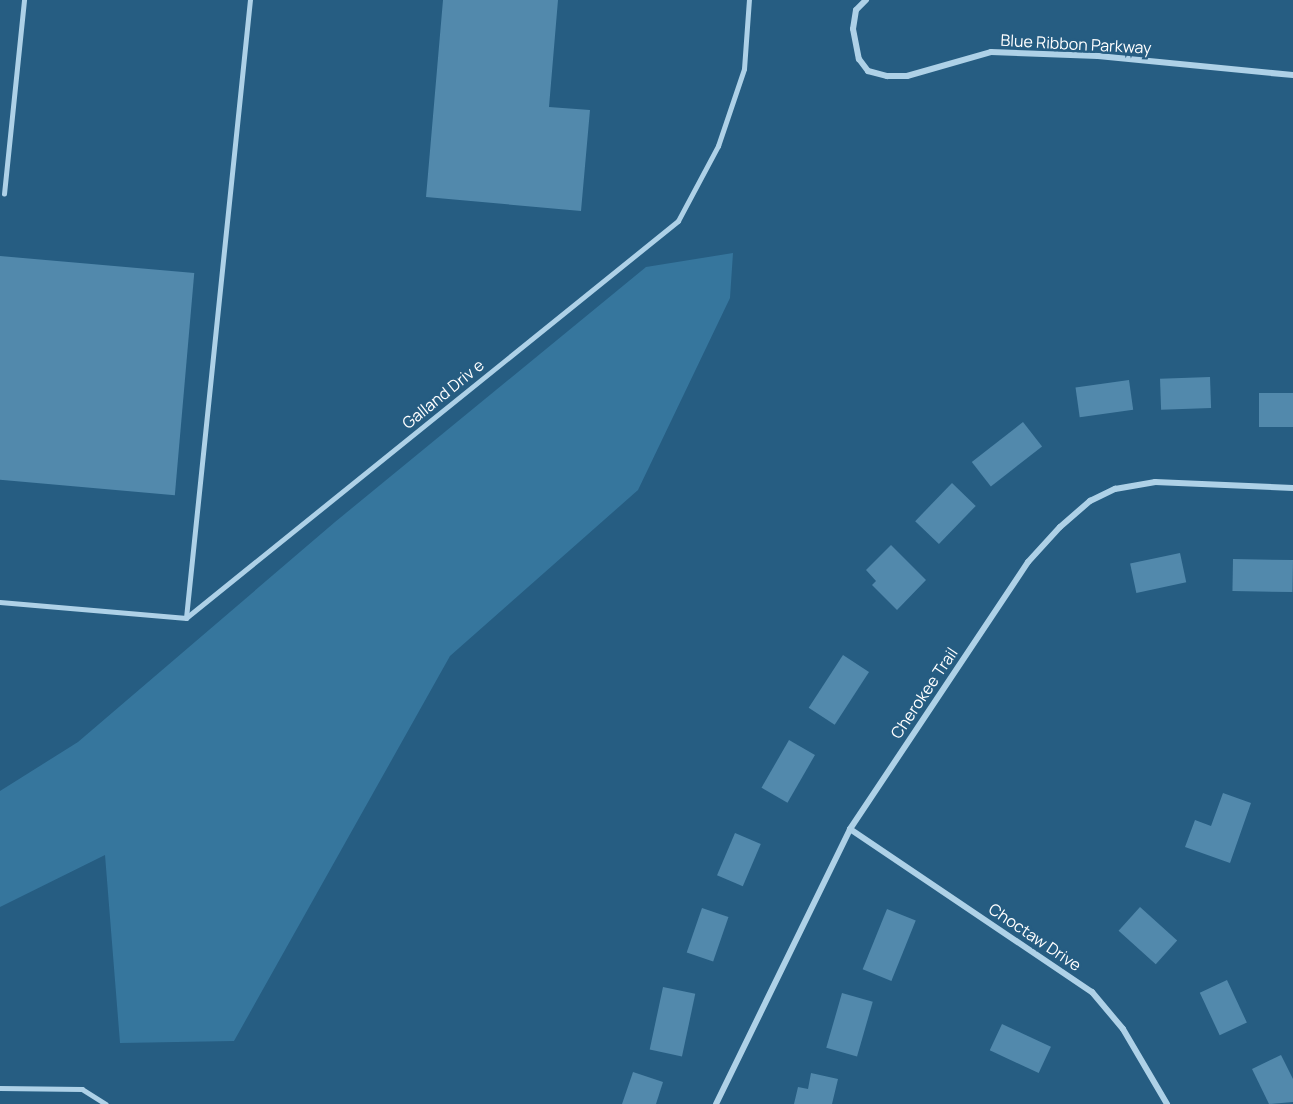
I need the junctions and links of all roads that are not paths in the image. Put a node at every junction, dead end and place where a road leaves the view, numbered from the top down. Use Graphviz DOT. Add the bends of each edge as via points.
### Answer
graph roads {
  1 [pos="24,0"];
  2 [pos="250,0"];
  3 [pos="749,0"];
  4 [pos="866,0"];
  5 [pos="1293,75"];
  6 [pos="4,194"];
  7 [pos="1293,488"];
  8 [pos="0,602"];
  9 [pos="186,618"];
  10 [pos="849,829"];
  11 [pos="0,1088"];
  12 [pos="106,1104"];
  13 [pos="716,1104"];
  14 [pos="1167,1104"];
  1 -- 6 [label="lane"];
  2 -- 9 [label="lane"];
  3 -- 9 [label="lane, Galland Driv e" via="744,69 718,146 678,220"];
  4 -- 5 [label="street, Blue Ribbon Parkway" via="856,10 853,30 859,59 868,71 887,76 907,76 991,52 1098,56"];
  7 -- 10 [label="street, Cherokee Trail" via="1155,482 1115,489 1090,501 1028,562"];
  8 -- 9 [label="lane"];
  10 -- 13 [label="street, Cherokee Trail"];
  10 -- 14 [label="street, Choctaw Drive" via="1092,992 1123,1029"];
  11 -- 12 [label="lane" via="82,1089"];
}
